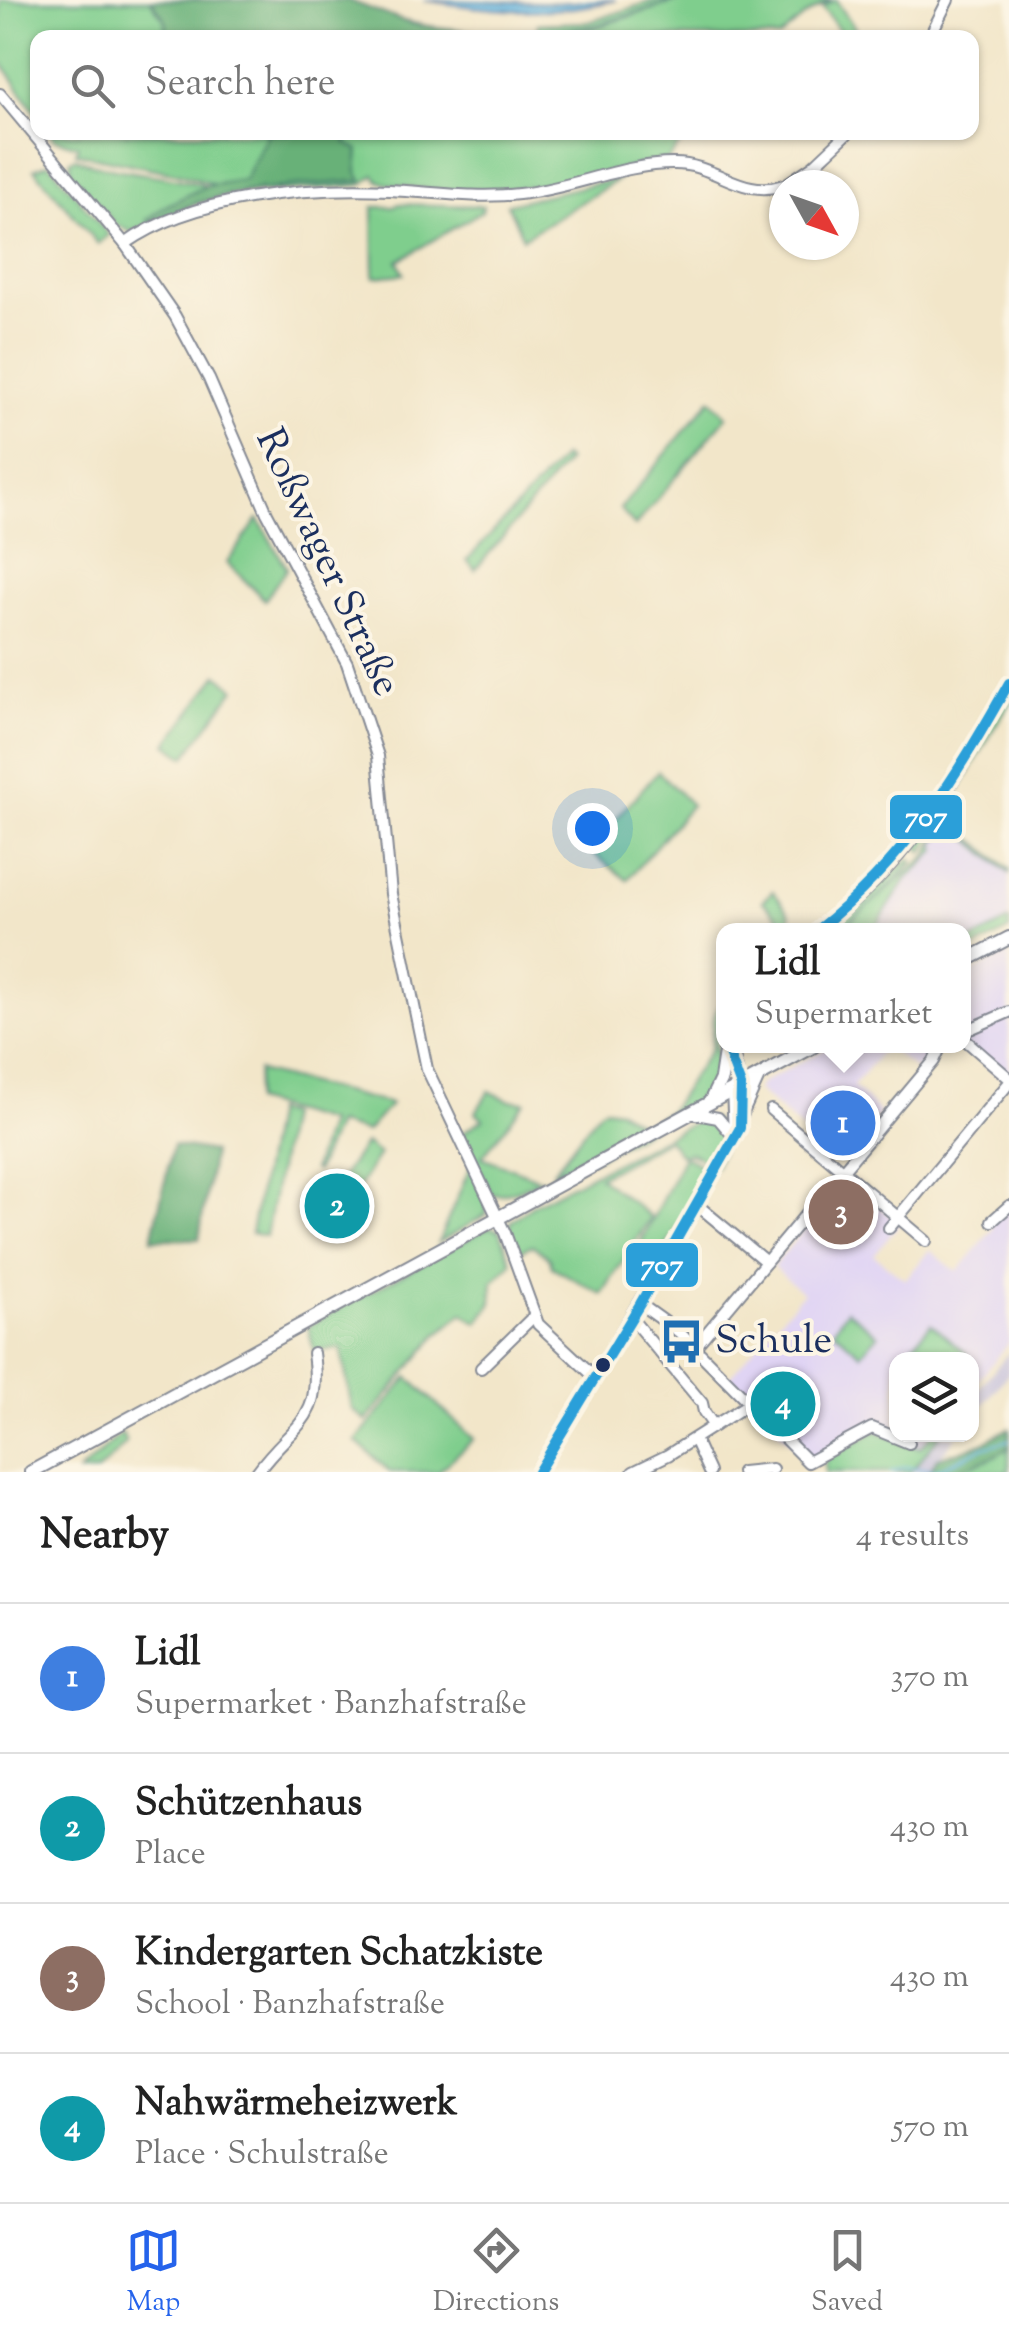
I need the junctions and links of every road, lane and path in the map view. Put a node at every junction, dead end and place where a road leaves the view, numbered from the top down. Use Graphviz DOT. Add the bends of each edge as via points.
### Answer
graph roads {
  1 [pos="948,0"];
  2 [pos="932,30"];
  3 [pos="0,94"];
  4 [pos="30,130"];
  5 [pos="38,140"];
  6 [pos="842,140"];
  7 [pos="808,170"];
  8 [pos="769,187"];
  9 [pos="128,248"];
  10 [pos="1009,684"];
  11 [pos="826,923"];
  12 [pos="1009,938"];
  13 [pos="971,958"];
  14 [pos="1009,1012"];
  15 [pos="971,1032"];
  16 [pos="971,1044"];
  17 [pos="728,1053"];
  18 [pos="728,1053"];
  19 [pos="729,1053"];
  20 [pos="801,1053"];
  21 [pos="938,1053"];
  22 [pos="763,1074"];
  23 [pos="1009,1080"];
  24 [pos="736,1088"];
  25 [pos="708,1104"];
  26 [pos="771,1110"];
  27 [pos="691,1113"];
  28 [pos="743,1114"];
  29 [pos="734,1137"];
  30 [pos="843,1169"];
  31 [pos="696,1204"];
  32 [pos="1009,1206"];
  33 [pos="498,1217"];
  34 [pos="898,1217"];
  35 [pos="992,1221"];
  36 [pos="889,1228"];
  37 [pos="926,1241"];
  38 [pos="766,1262"];
  39 [pos="640,1304"];
  40 [pos="534,1316"];
  41 [pos="631,1318"];
  42 [pos="695,1348"];
  43 [pos="313,1353"];
  44 [pos="481,1368"];
  45 [pos="595,1377"];
  46 [pos="750,1402"];
  47 [pos="714,1426"];
  48 [pos="694,1439"];
  49 [pos="910,1443"];
  50 [pos="772,1469"];
  51 [pos="31,1472"];
  52 [pos="258,1472"];
  53 [pos="538,1472"];
  54 [pos="633,1472"];
  55 [pos="710,1472"];
  56 [pos="742,1472"];
  1 -- 2 [label="street"];
  3 -- 4 [label="street, Roßwager Straße"];
  5 -- 9 [label="street, Roßwager Straße"];
  6 -- 7 [label="street"];
  8 -- 9 [label="street" via="750,189 698,167 671,164 517,194 362,190 250,199 200,209"];
  9 -- 33 [label="street, Roßwager Straße" via="193,346 267,513 358,690 378,756 390,894 425,1059"];
  10 -- 11 [label="main road" via="919,833 872,886"];
  12 -- 13 [label="main road"];
  14 -- 15 [label="street"];
  16 -- 23 [label="street"];
  17 -- 24 [label="main road"];
  18 -- 25 [label="main road"];
  19 -- 22 [label="main road"];
  20 -- 22 [label="main road"];
  21 -- 30 [label="street"];
  22 -- 24 [label="main road"];
  22 -- 28 [label="street"];
  23 -- 34 [label="street"];
  24 -- 25 [label="main road"];
  24 -- 28 [label="street"];
  24 -- 29 [label="street"];
  25 -- 27 [label="main road"];
  26 -- 30 [label="street"];
  27 -- 29 [label="street" via="718,1118"];
  27 -- 33 [label="main road"];
  28 -- 29 [label="street"];
  29 -- 31 [label="street"];
  30 -- 34 [label="street"];
  30 -- 38 [label="street"];
  31 -- 38 [label="street"];
  31 -- 39 [label="street"];
  32 -- 35 [label="street"];
  33 -- 40 [label="street, Roßwager Straße"];
  33 -- 51 [label="main road"];
  34 -- 36 [label="street"];
  34 -- 37 [label="street"];
  38 -- 42 [label="street"];
  39 -- 41 [label="street"];
  39 -- 42 [label="street"];
  40 -- 44 [label="street"];
  40 -- 45 [label="street, Roßwager Straße"];
  41 -- 45 [label="street"];
  41 -- 47 [label="street"];
  42 -- 46 [label="street"];
  43 -- 52 [label="street" via="316,1392 310,1410"];
  45 -- 53 [label="street"];
  46 -- 47 [label="street"];
  46 -- 49 [label="street" via="811,1462 872,1428"];
  47 -- 48 [label="street"];
  48 -- 54 [label="street"];
  48 -- 55 [label="street"];
  50 -- 56 [label="street"];
}
